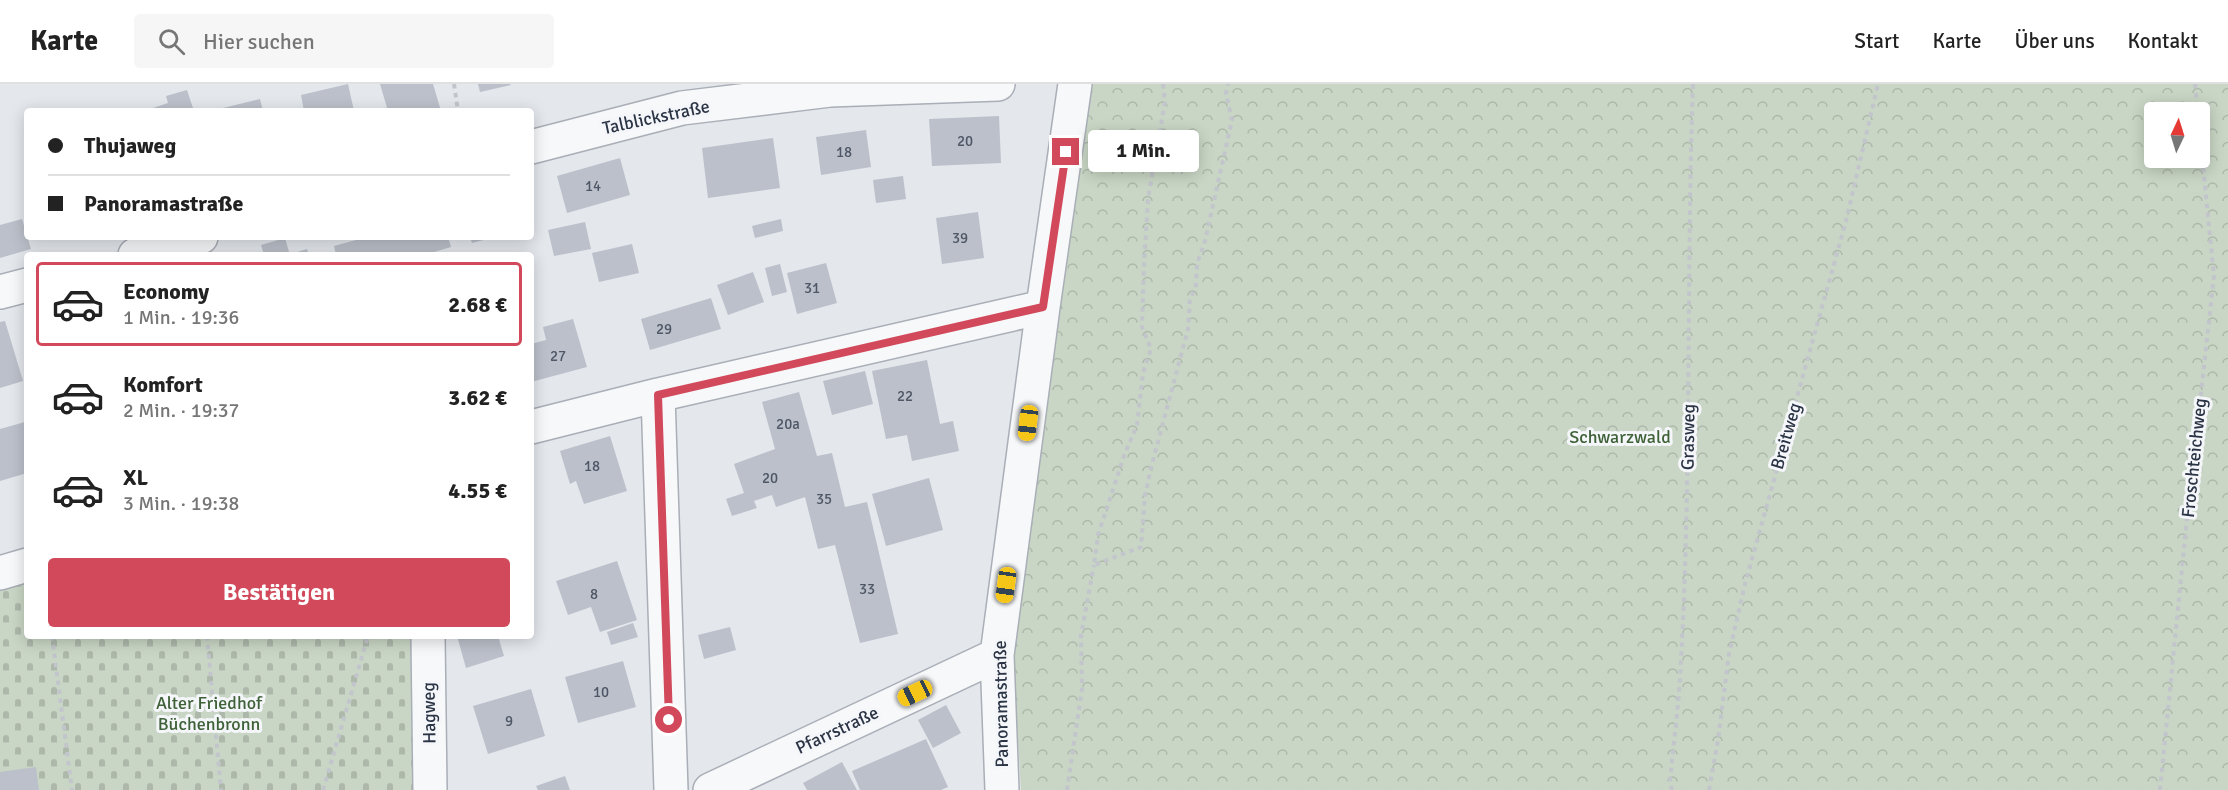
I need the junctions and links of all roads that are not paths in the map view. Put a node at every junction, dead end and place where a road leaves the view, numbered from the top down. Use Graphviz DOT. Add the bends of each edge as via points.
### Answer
graph roads {
  1 [pos="999,84"];
  2 [pos="1068,84"];
  3 [pos="534,146"];
  4 [pos="190,240"];
  5 [pos="146,252"];
  6 [pos="24,286"];
  7 [pos="0,292"];
  8 [pos="1043,307"];
  9 [pos="658,395"];
  10 [pos="534,426"];
  11 [pos="24,566"];
  12 [pos="0,573"];
  13 [pos="428,639"];
  14 [pos="997,655"];
  15 [pos="430,790"];
  16 [pos="671,790"];
  17 [pos="710,790"];
  18 [pos="1002,790"];
  1 -- 3 [label="street, Talblickstraße" via="830,90 682,108"];
  2 -- 8 [label="street, Panoramastraße"];
  4 -- 5 [label="street"];
  6 -- 7 [label="street"];
  8 -- 9 [label="street"];
  8 -- 14 [label="street, Panoramastraße"];
  9 -- 10 [label="street"];
  9 -- 16 [label="street"];
  11 -- 12 [label="street"];
  13 -- 15 [label="street, Hagweg"];
  14 -- 17 [label="street, Pfarrstraße"];
  14 -- 18 [label="street, Panoramastraße"];
}
